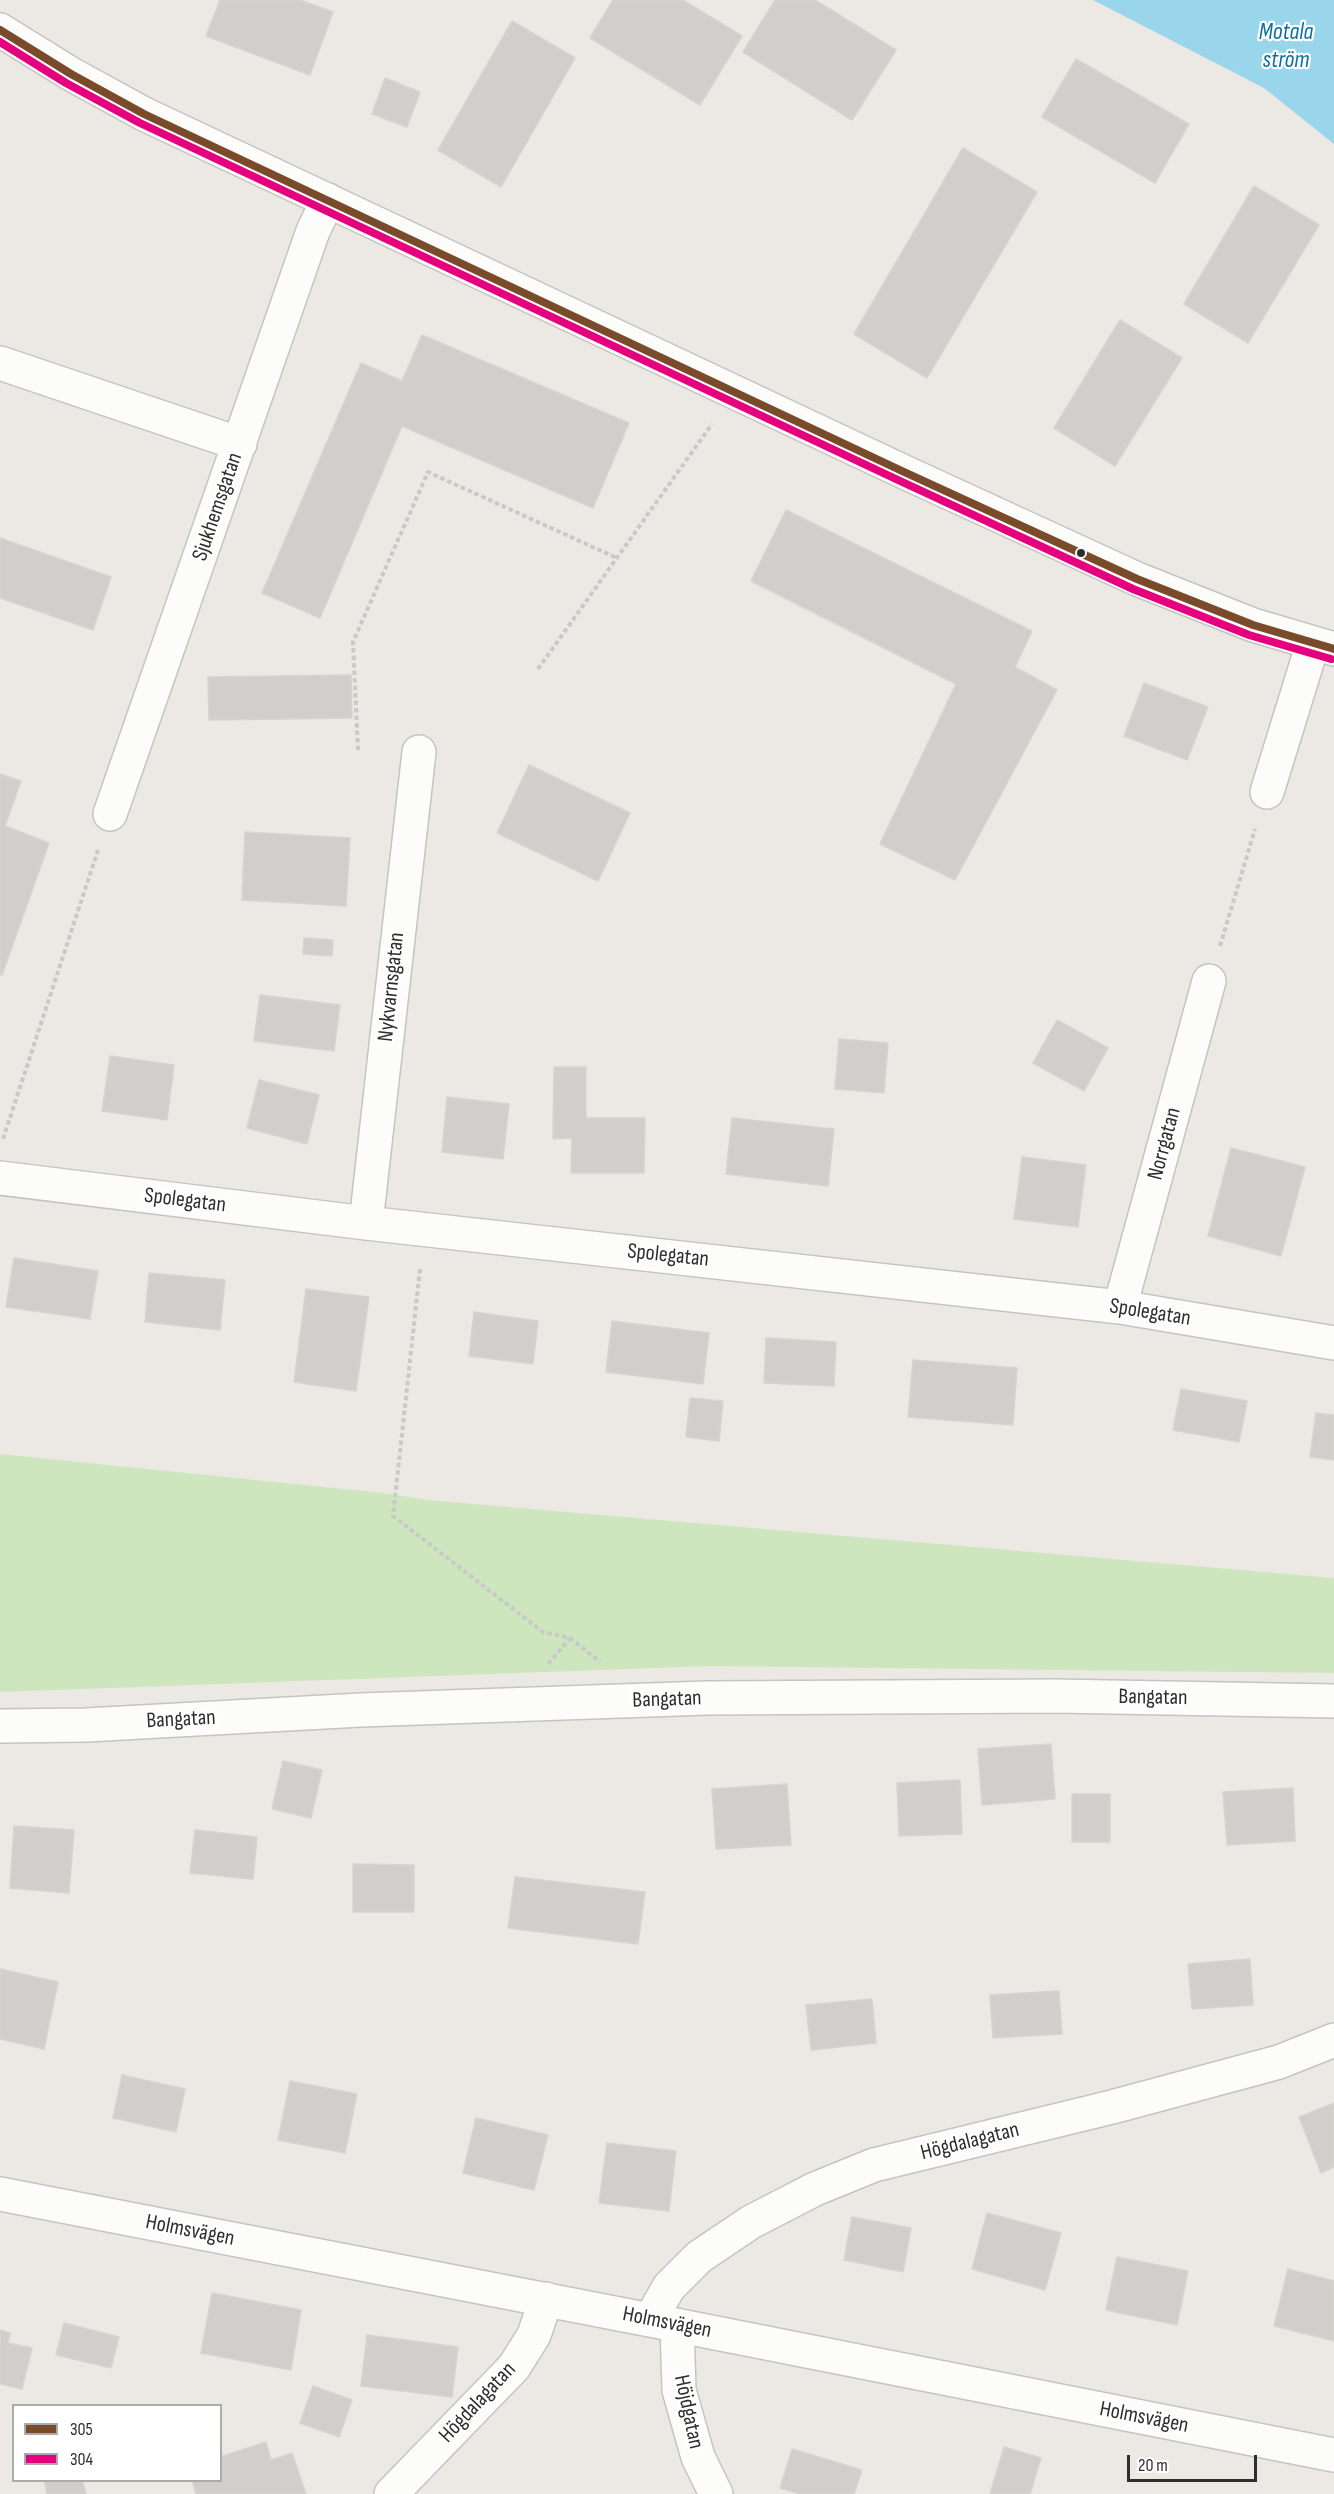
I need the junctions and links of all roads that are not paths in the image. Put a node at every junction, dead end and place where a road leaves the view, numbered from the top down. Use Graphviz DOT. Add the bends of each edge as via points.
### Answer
graph roads {
  1 [pos="0,30"];
  2 [pos="328,200"];
  3 [pos="0,363"];
  4 [pos="240,444"];
  5 [pos="1323,646"];
  6 [pos="419,752"];
  7 [pos="1267,792"];
  8 [pos="110,814"];
  9 [pos="1209,981"];
  10 [pos="0,1178"];
  11 [pos="366,1223"];
  12 [pos="1120,1307"];
  13 [pos="1334,1342"];
  14 [pos="1334,1701"];
  15 [pos="0,1726"];
  16 [pos="1334,2040"];
  17 [pos="0,2194"];
  18 [pos="546,2300"];
  19 [pos="664,2322"];
  20 [pos="1334,2455"];
  21 [pos="391,2494"];
  22 [pos="716,2494"];
  1 -- 2 [label="street" via="144,114"];
  2 -- 4 [label="street, Sjukhemsgatan" via="313,231"];
  2 -- 5 [label="street" via="1090,558 1202,606"];
  3 -- 4 [label="street"];
  4 -- 8 [label="street, Sjukhemsgatan"];
  5 -- 7 [label="street"];
  6 -- 11 [label="street, Nykvarnsgatan"];
  9 -- 12 [label="street, Norrgatan"];
  10 -- 11 [label="street, Spolegatan"];
  11 -- 12 [label="street, Spolegatan"];
  12 -- 13 [label="street, Spolegatan"];
  14 -- 15 [label="street, Bangatan" via="1032,1696 707,1698"];
  16 -- 19 [label="street, Högdalagatan" via="1279,2062 874,2165 815,2189 751,2222 699,2257 669,2287"];
  17 -- 18 [label="street, Holmsvägen"];
  18 -- 19 [label="street, Holmsvägen"];
  18 -- 21 [label="street, Högdalagatan" via="534,2335 514,2367"];
  19 -- 20 [label="street, Holmsvägen"];
  19 -- 22 [label="street, Höjdgatan" via="698,2457"];
}
